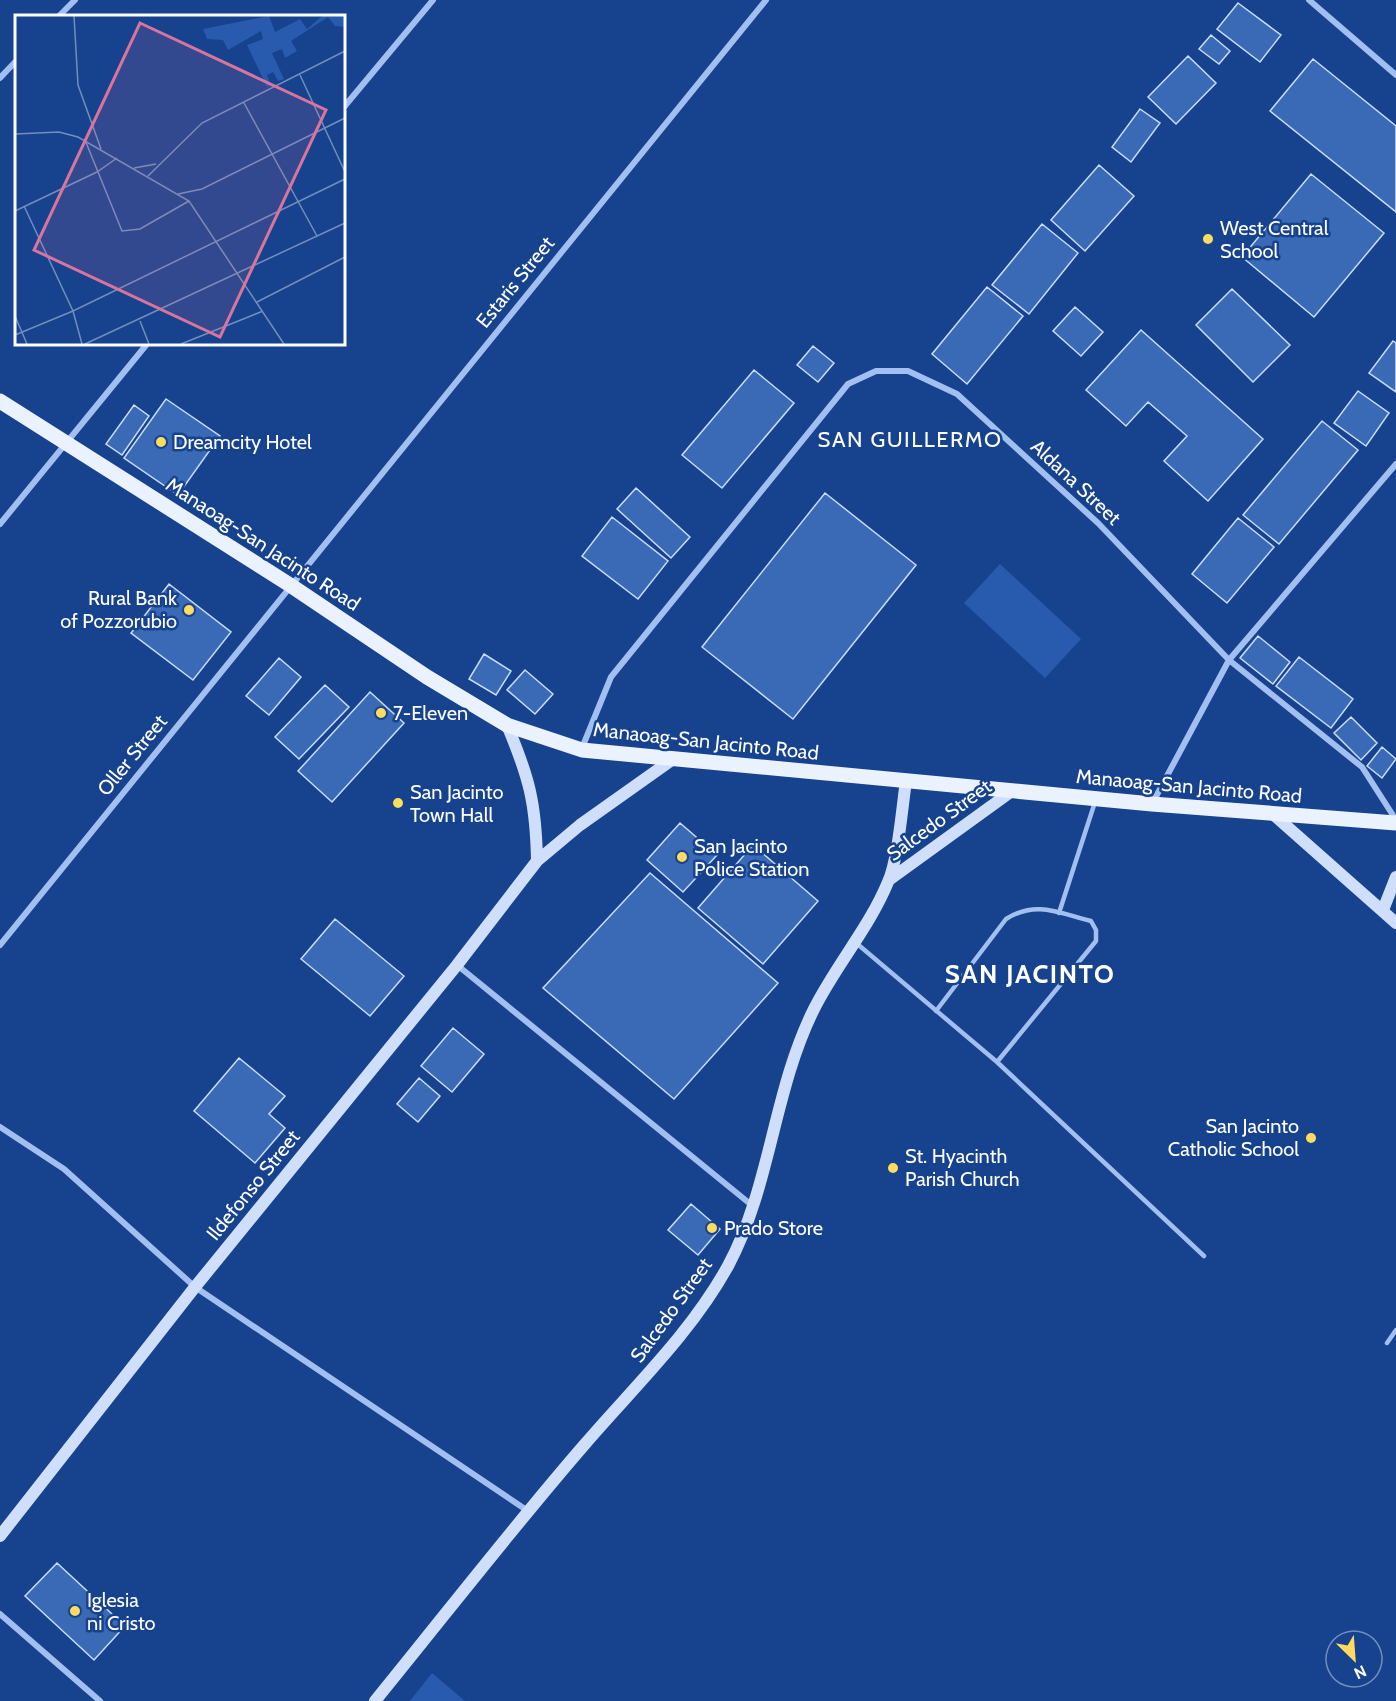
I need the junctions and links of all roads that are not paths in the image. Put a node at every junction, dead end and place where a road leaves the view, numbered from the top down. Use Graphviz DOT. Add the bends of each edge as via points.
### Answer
graph roads {
  1 [pos="75,0"];
  2 [pos="432,0"];
  3 [pos="766,0"];
  4 [pos="1309,0"];
  5 [pos="60,15"];
  6 [pos="15,62"];
  7 [pos="1396,75"];
  8 [pos="0,78"];
  9 [pos="345,106"];
  10 [pos="146,345"];
  11 [pos="0,400"];
  12 [pos="65,442"];
  13 [pos="1396,464"];
  14 [pos="0,524"];
  15 [pos="290,585"];
  16 [pos="1229,660"];
  17 [pos="507,725"];
  18 [pos="582,750"];
  19 [pos="673,759"];
  20 [pos="906,781"];
  21 [pos="1012,791"];
  22 [pos="1096,799"];
  23 [pos="1152,804"];
  24 [pos="1274,815"];
  25 [pos="1396,822"];
  26 [pos="537,861"];
  27 [pos="1396,877"];
  28 [pos="890,880"];
  29 [pos="1383,910"];
  30 [pos="1059,913"];
  31 [pos="1396,924"];
  32 [pos="855,942"];
  33 [pos="0,945"];
  34 [pos="457,965"];
  35 [pos="936,1011"];
  36 [pos="997,1062"];
  37 [pos="0,1127"];
  38 [pos="754,1207"];
  39 [pos="1204,1256"];
  40 [pos="195,1287"];
  41 [pos="1396,1330"];
  42 [pos="1387,1343"];
  43 [pos="528,1511"];
  44 [pos="0,1536"];
  45 [pos="0,1614"];
  46 [pos="100,1701"];
  47 [pos="375,1701"];
  1 -- 5 [label="street"];
  2 -- 9 [label="street"];
  3 -- 15 [label="street, Estaris Street"];
  4 -- 7 [label="street"];
  6 -- 8 [label="street"];
  10 -- 12 [label="street"];
  11 -- 12 [label="main road, Manaoag-San Jacinto Road"];
  12 -- 14 [label="street"];
  12 -- 15 [label="main road, Manaoag-San Jacinto Road"];
  13 -- 16 [label="street"];
  15 -- 17 [label="main road, Manaoag-San Jacinto Road" via="427,677"];
  15 -- 33 [label="street, Oller Street"];
  16 -- 18 [label="street, Aldana Street" via="1098,523 957,394 908,371 876,371 848,384 611,677"];
  16 -- 23 [label="street"];
  16 -- 25 [label="street, Aldana Street" via="1362,767"];
  17 -- 18 [label="main road, Manaoag-San Jacinto Road"];
  17 -- 26 [label="main road" via="527,774 536,816"];
  18 -- 19 [label="main road, Manaoag-San Jacinto Road"];
  19 -- 20 [label="main road, Manaoag-San Jacinto Road"];
  19 -- 26 [label="main road, Ildefonso Street"];
  20 -- 21 [label="main road, Manaoag-San Jacinto Road"];
  20 -- 28 [label="main road, Salcedo Street"];
  21 -- 22 [label="main road, Manaoag-San Jacinto Road"];
  21 -- 28 [label="main road, Salcedo Street"];
  22 -- 23 [label="main road, Manaoag-San Jacinto Road"];
  22 -- 30 [label="lane"];
  23 -- 24 [label="main road, Manaoag-San Jacinto Road"];
  24 -- 25 [label="main road, Manaoag-San Jacinto Road"];
  24 -- 29 [label="main road"];
  26 -- 34 [label="main road, Ildefonso Street"];
  27 -- 29 [label="main road"];
  28 -- 32 [label="main road, Salcedo Street"];
  29 -- 31 [label="main road"];
  30 -- 35 [label="lane" via="1036,907 1020,910 1006,919"];
  30 -- 36 [label="lane" via="1091,921 1096,941"];
  32 -- 35 [label="lane"];
  32 -- 38 [label="main road, Salcedo Street" via="814,1009 786,1079"];
  34 -- 38 [label="street"];
  34 -- 40 [label="main road, Ildefonso Street"];
  35 -- 36 [label="lane"];
  36 -- 39 [label="lane"];
  37 -- 40 [label="street" via="64,1169"];
  38 -- 43 [label="main road, Salcedo Street" via="728,1266 704,1302 650,1373"];
  40 -- 43 [label="street"];
  40 -- 44 [label="main road, Ildefonso Street"];
  41 -- 42 [label="lane"];
  43 -- 47 [label="main road, Salcedo Street"];
  45 -- 46 [label="street"];
}
